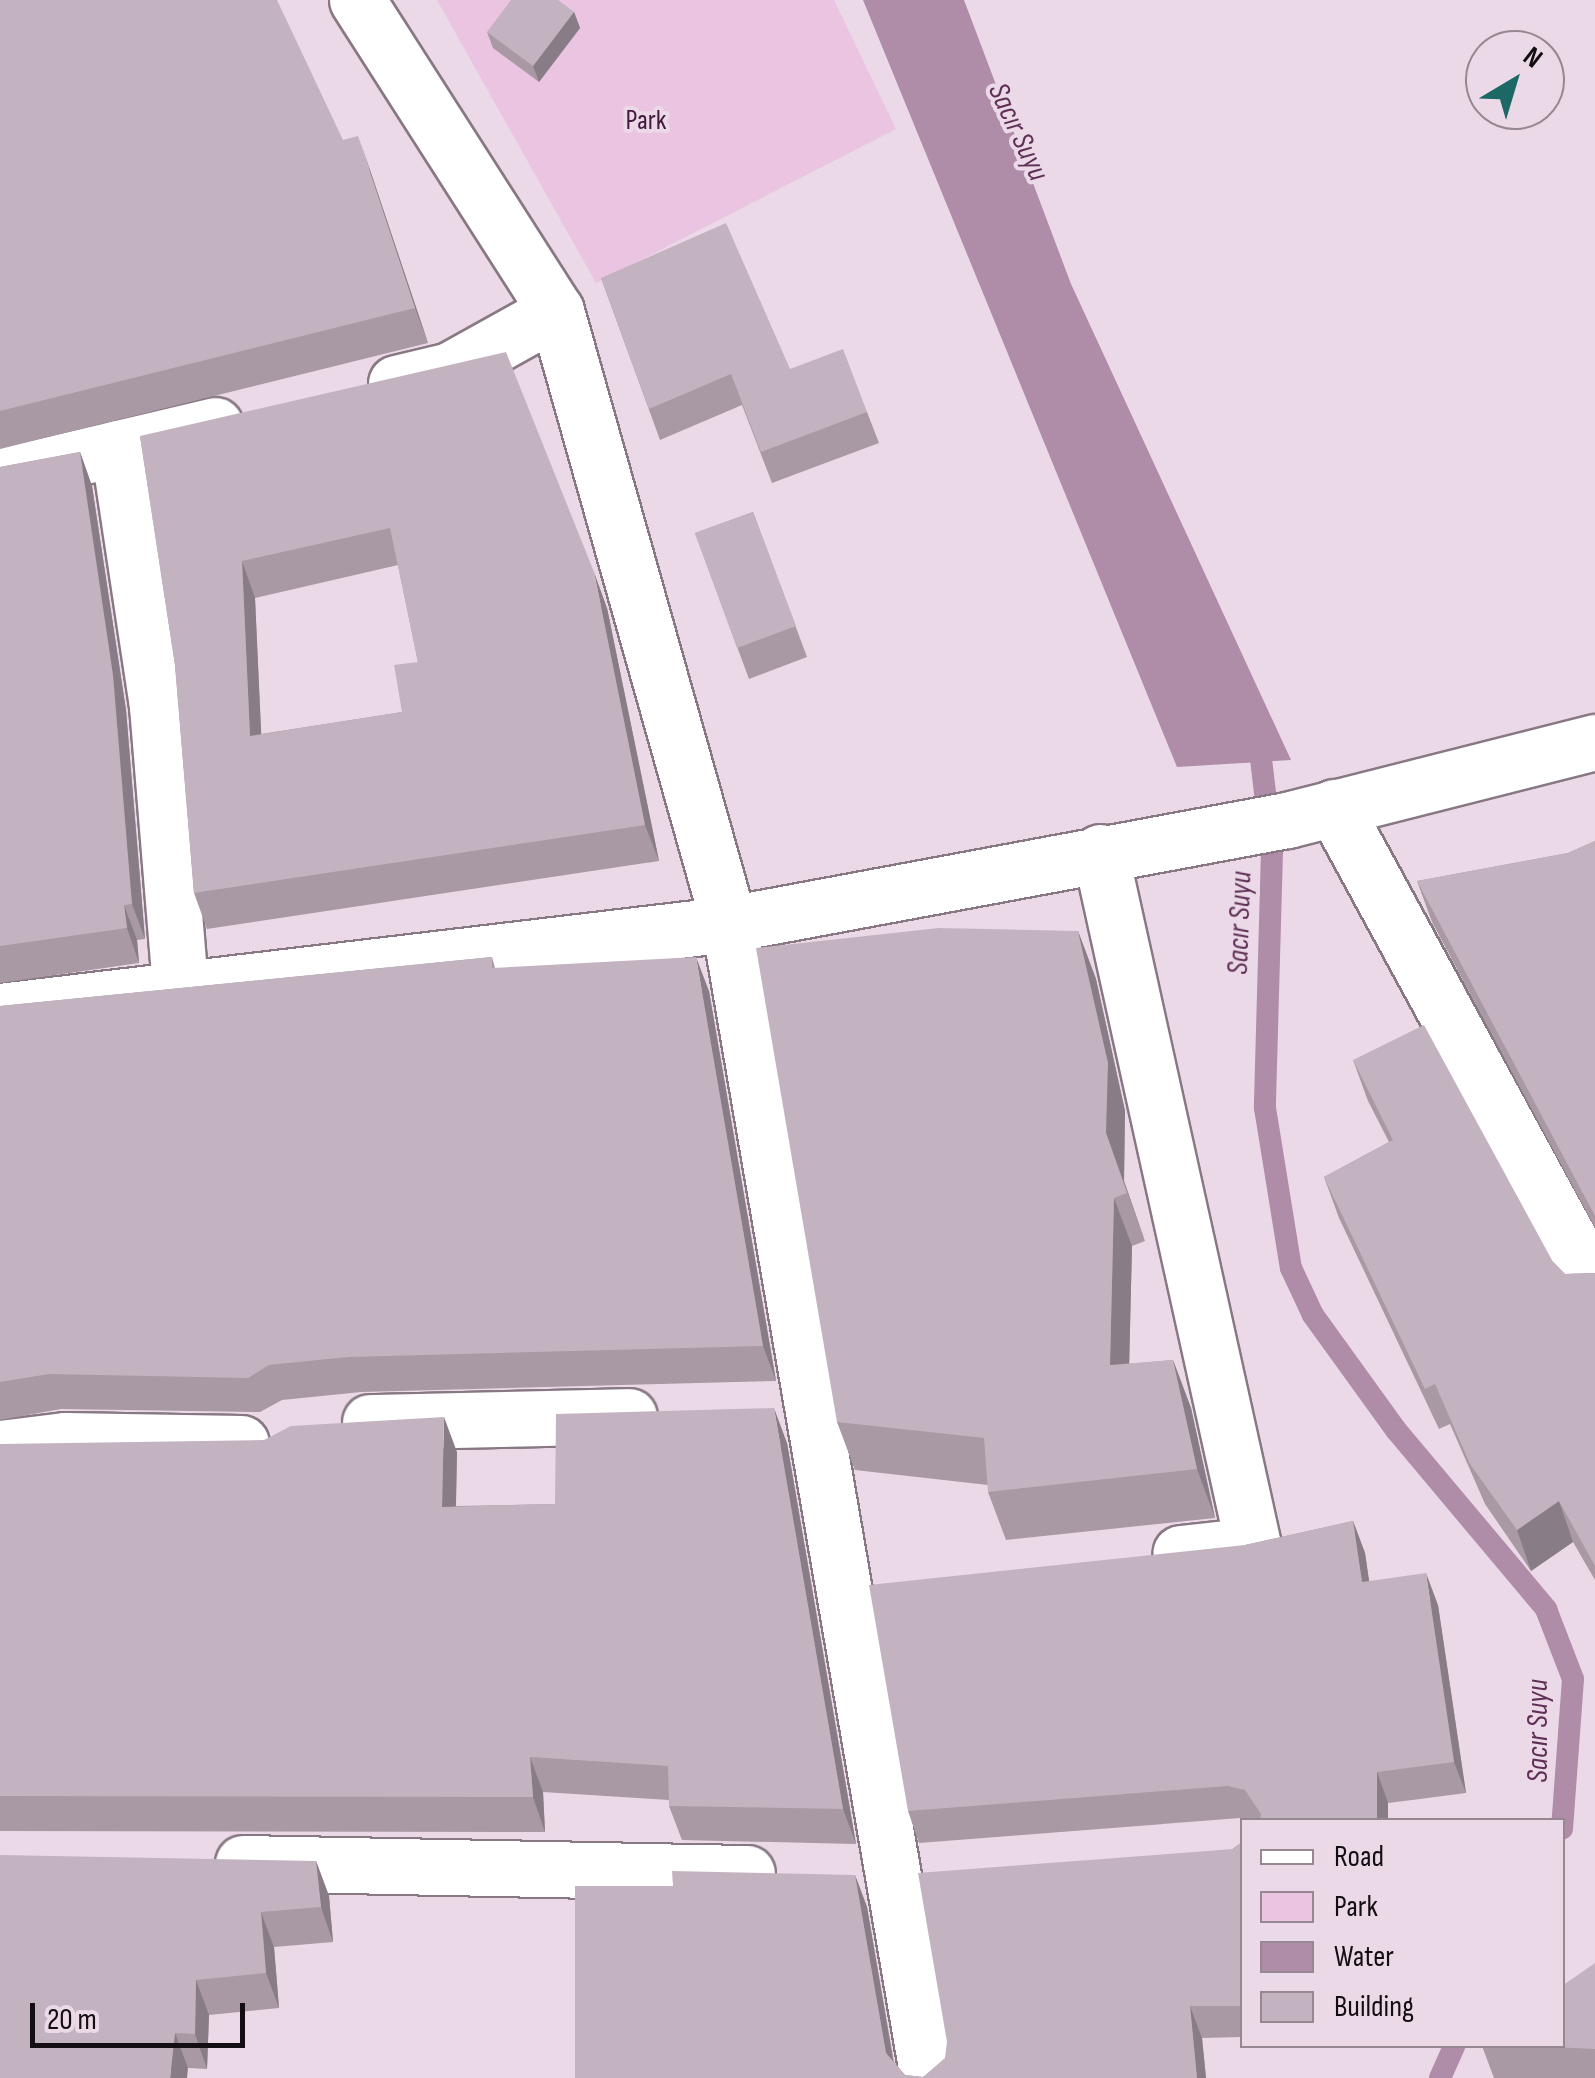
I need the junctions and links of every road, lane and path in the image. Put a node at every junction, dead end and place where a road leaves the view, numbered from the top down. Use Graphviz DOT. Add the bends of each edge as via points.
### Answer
graph roads {
  1 [pos="357,0"];
  2 [pos="556,311"];
  3 [pos="338,396"];
  4 [pos="264,414"];
  5 [pos="118,448"];
  6 [pos="0,476"];
  7 [pos="1595,742"];
  8 [pos="1311,814"];
  9 [pos="1100,852"];
  10 [pos="730,924"];
  11 [pos="180,984"];
  12 [pos="0,1011"];
  13 [pos="1595,1287"];
  14 [pos="810,1411"];
  15 [pos="752,1412"];
  16 [pos="674,1414"];
  17 [pos="0,1448"];
  18 [pos="1136,1558"];
  19 [pos="903,1583"];
  20 [pos="844,1589"];
  21 [pos="199,1862"];
  22 [pos="952,1872"];
  23 [pos="894,1876"];
  24 [pos="928,2078"];
  1 -- 2 [label="street"];
  2 -- 3 [label="street" via="450,370"];
  2 -- 10 [label="street"];
  4 -- 5 [label="street"];
  5 -- 6 [label="street"];
  5 -- 11 [label="street" via="157,706"];
  7 -- 8 [label="street"];
  8 -- 9 [label="street"];
  8 -- 13 [label="street"];
  9 -- 10 [label="street"];
  9 -- 18 [label="street" via="1253,1545"];
  10 -- 11 [label="street"];
  10 -- 14 [label="street"];
  11 -- 12 [label="street"];
  14 -- 15 [label="street"];
  14 -- 20 [label="street"];
  16 -- 17 [label="street" via="304,1429 276,1444 65,1440"];
  19 -- 20 [label="street"];
  20 -- 23 [label="street"];
  21 -- 23 [label="street"];
  22 -- 23 [label="street"];
  23 -- 24 [label="street"];
}
